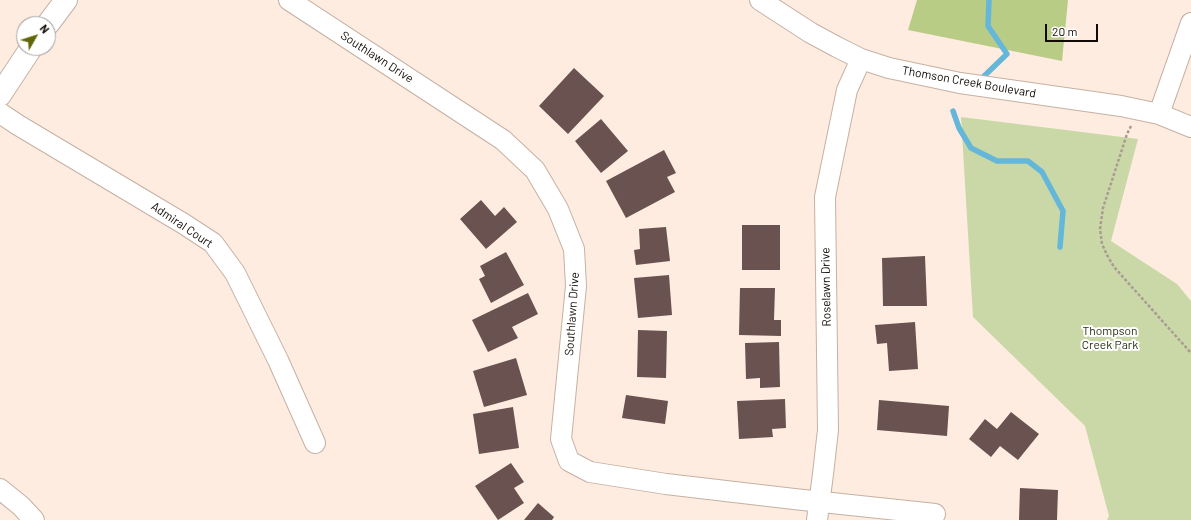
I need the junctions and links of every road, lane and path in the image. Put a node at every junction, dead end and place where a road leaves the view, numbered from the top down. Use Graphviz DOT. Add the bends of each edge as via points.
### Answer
graph roads {
  1 [pos="66,0"];
  2 [pos="289,0"];
  3 [pos="760,0"];
  4 [pos="54,16"];
  5 [pos="1191,23"];
  6 [pos="26,56"];
  7 [pos="861,59"];
  8 [pos="0,95"];
  9 [pos="0,113"];
  10 [pos="1159,114"];
  11 [pos="1131,126"];
  12 [pos="1191,127"];
  13 [pos="1191,353"];
  14 [pos="315,443"];
  15 [pos="0,489"];
  16 [pos="818,511"];
  17 [pos="935,514"];
  18 [pos="34,520"];
  1 -- 4 [label="street"];
  2 -- 16 [label="street, Southlawn Drive" via="503,140 535,170 558,209 574,248 576,286 561,439 569,461 590,472"];
  3 -- 7 [label="street, Thomson Creek Boulevard" via="811,33"];
  5 -- 10 [label="street"];
  6 -- 8 [label="street"];
  7 -- 10 [label="street, Thomson Creek Boulevard" via="960,83 1122,106"];
  7 -- 16 [label="street, Roselawn Drive" via="847,90 825,198 828,413"];
  9 -- 14 [label="street, Admiral Court" via="213,243 236,272"];
  10 -- 12 [label="street, Thomson Creek Boulevard"];
  11 -- 13 [label="path" via="1103,208 1100,229 1102,244 1114,267"];
  15 -- 18 [label="street"];
  16 -- 17 [label="street, Southlawn Drive"];
}
